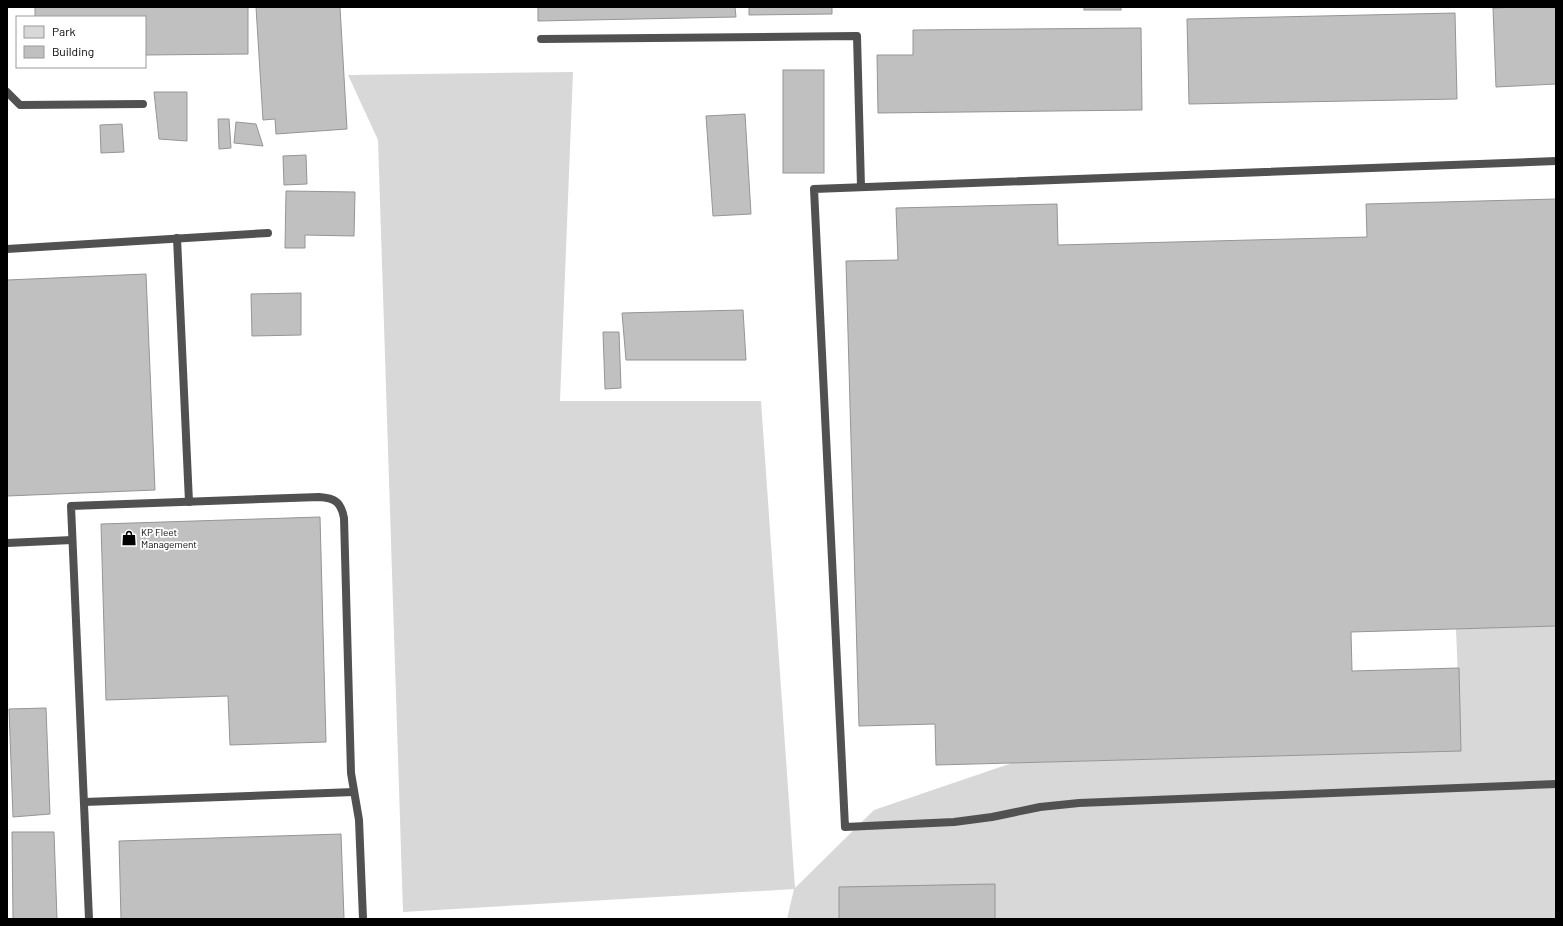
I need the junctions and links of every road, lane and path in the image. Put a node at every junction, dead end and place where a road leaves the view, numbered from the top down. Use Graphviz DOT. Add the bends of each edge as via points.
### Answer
graph roads {
  1 [pos="541,39"];
  2 [pos="7,92"];
  3 [pos="143,104"];
  4 [pos="1556,161"];
  5 [pos="861,187"];
  6 [pos="268,232"];
  7 [pos="177,238"];
  8 [pos="7,249"];
  9 [pos="189,502"];
  10 [pos="72,540"];
  11 [pos="7,543"];
  12 [pos="1556,784"];
  13 [pos="354,792"];
  14 [pos="84,802"];
  15 [pos="89,919"];
  16 [pos="363,919"];
  1 -- 5 [label="lane" via="857,36"];
  2 -- 3 [label="lane" via="20,105"];
  4 -- 5 [label="lane"];
  5 -- 12 [label="lane" via="814,189 845,827 954,822 1079,803"];
  6 -- 7 [label="lane"];
  7 -- 8 [label="lane"];
  7 -- 9 [label="lane"];
  9 -- 10 [label="lane" via="71,506"];
  9 -- 13 [label="lane" via="319,497 336,502 342,509 351,774"];
  10 -- 11 [label="lane"];
  10 -- 14 [label="lane"];
  13 -- 14 [label="lane"];
  13 -- 16 [label="lane" via="359,820"];
  14 -- 15 [label="lane"];
}
